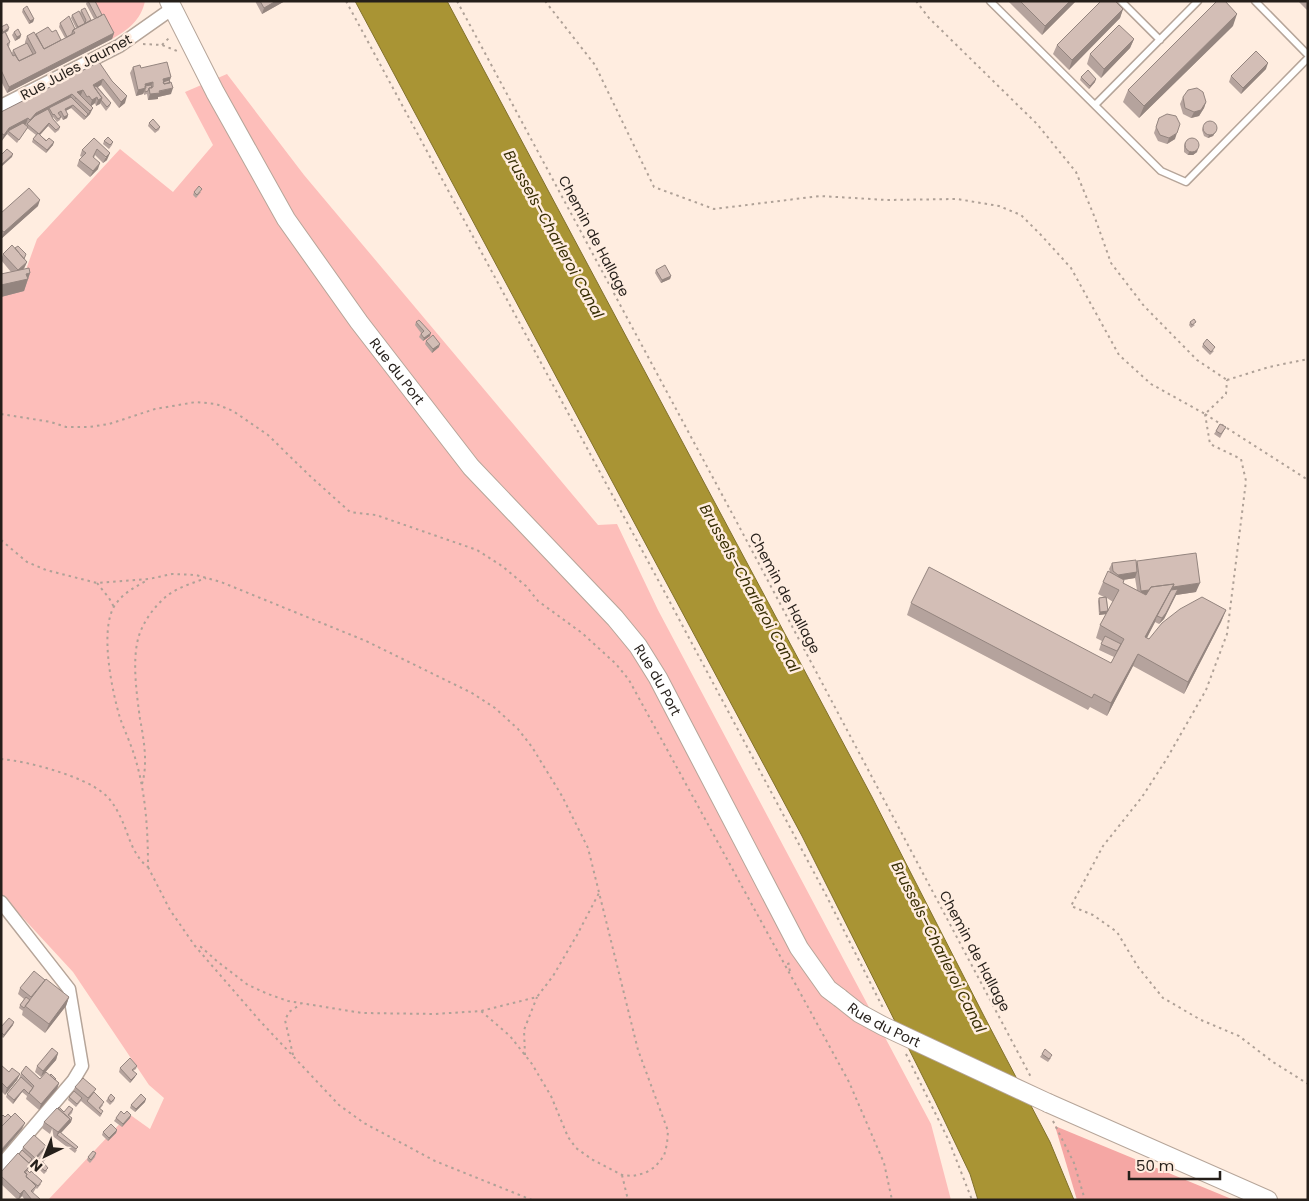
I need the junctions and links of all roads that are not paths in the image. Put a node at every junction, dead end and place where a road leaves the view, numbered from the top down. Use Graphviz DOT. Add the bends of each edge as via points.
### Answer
graph roads {
  1 [pos="990,1"];
  2 [pos="1122,1"];
  3 [pos="1198,1"];
  4 [pos="1255,1"];
  5 [pos="171,4"];
  6 [pos="1160,40"];
  7 [pos="1308,56"];
  8 [pos="1095,105"];
  9 [pos="1,106"];
  10 [pos="1,902"];
  11 [pos="1,1165"];
  12 [pos="1268,1200"];
  1 -- 8 [label="lane"];
  2 -- 6 [label="lane"];
  3 -- 6 [label="lane"];
  4 -- 7 [label="lane"];
  5 -- 9 [label="street, Rue Jules Jaumet" via="142,31 119,46"];
  5 -- 12 [label="main road, Rue du Port, bridge" via="185,48 286,219 359,322 471,467 638,646 658,678 799,948 828,989 882,1026 1049,1110"];
  6 -- 8 [label="lane"];
  7 -- 8 [label="lane" via="1186,182 1161,170"];
  10 -- 11 [label="street" via="69,988 82,1066 74,1081"];
}
